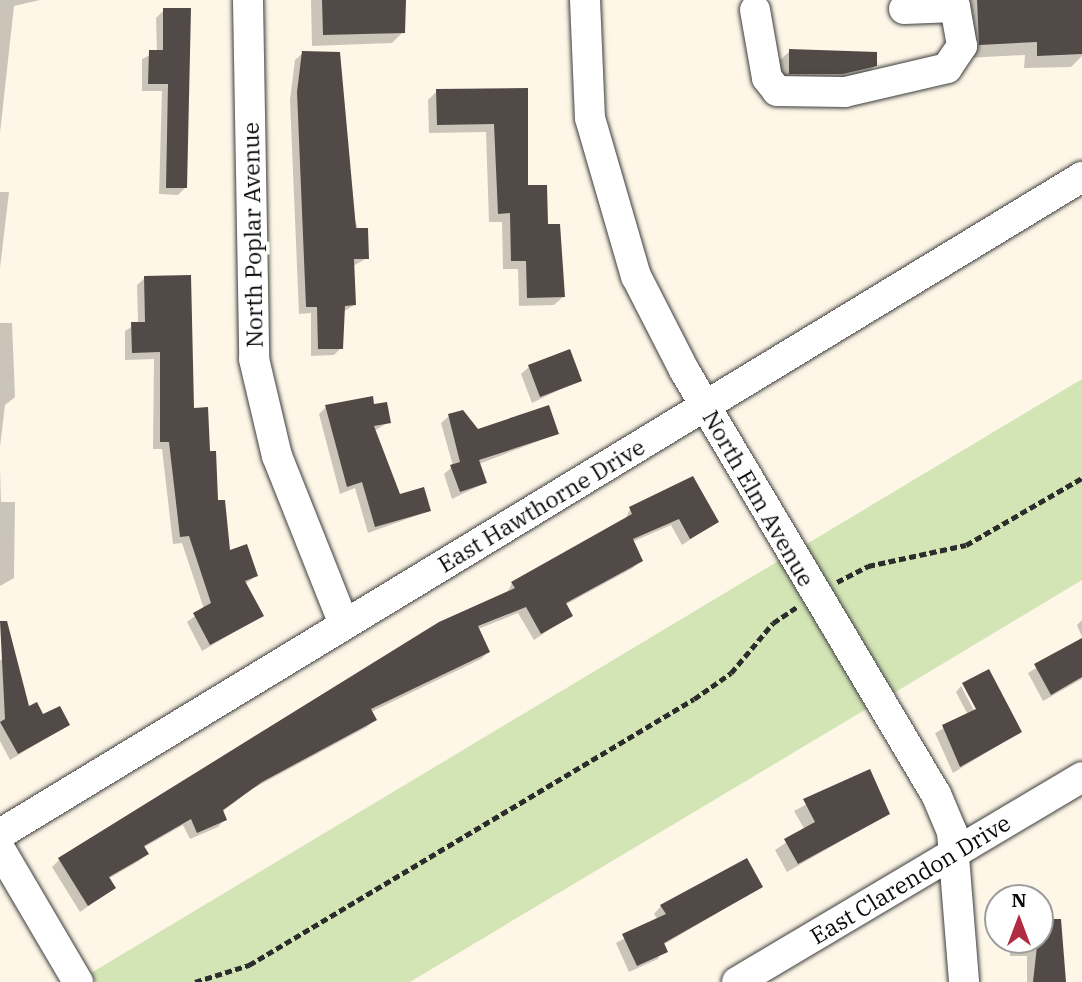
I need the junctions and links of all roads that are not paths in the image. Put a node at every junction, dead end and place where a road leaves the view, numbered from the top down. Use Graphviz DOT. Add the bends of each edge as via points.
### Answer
graph roads {
  1 [pos="248,0"];
  2 [pos="585,0"];
  3 [pos="904,9"];
  4 [pos="755,10"];
  5 [pos="1082,177"];
  6 [pos="705,405"];
  7 [pos="344,624"];
  8 [pos="1082,777"];
  9 [pos="0,834"];
  10 [pos="0,849"];
  11 [pos="955,853"];
  12 [pos="78,982"];
  13 [pos="737,982"];
  14 [pos="964,982"];
  1 -- 7 [label="street, North Poplar Avenue" via="254,359 277,456"];
  2 -- 6 [label="street, North Elm Avenue" via="590,118 609,200 636,276"];
  3 -- 4 [label="street" via="955,7 962,46 947,68 845,92 777,91 768,78"];
  5 -- 6 [label="street, East Hawthorne Drive"];
  6 -- 7 [label="street, East Hawthorne Drive"];
  6 -- 11 [label="street, North Elm Avenue" via="936,794"];
  7 -- 9 [label="street, East Hawthorne Drive"];
  8 -- 11 [label="street, East Clarendon Drive"];
  10 -- 12 [label="street"];
  11 -- 13 [label="street, East Clarendon Drive"];
  11 -- 14 [label="street, North Elm Avenue"];
}
